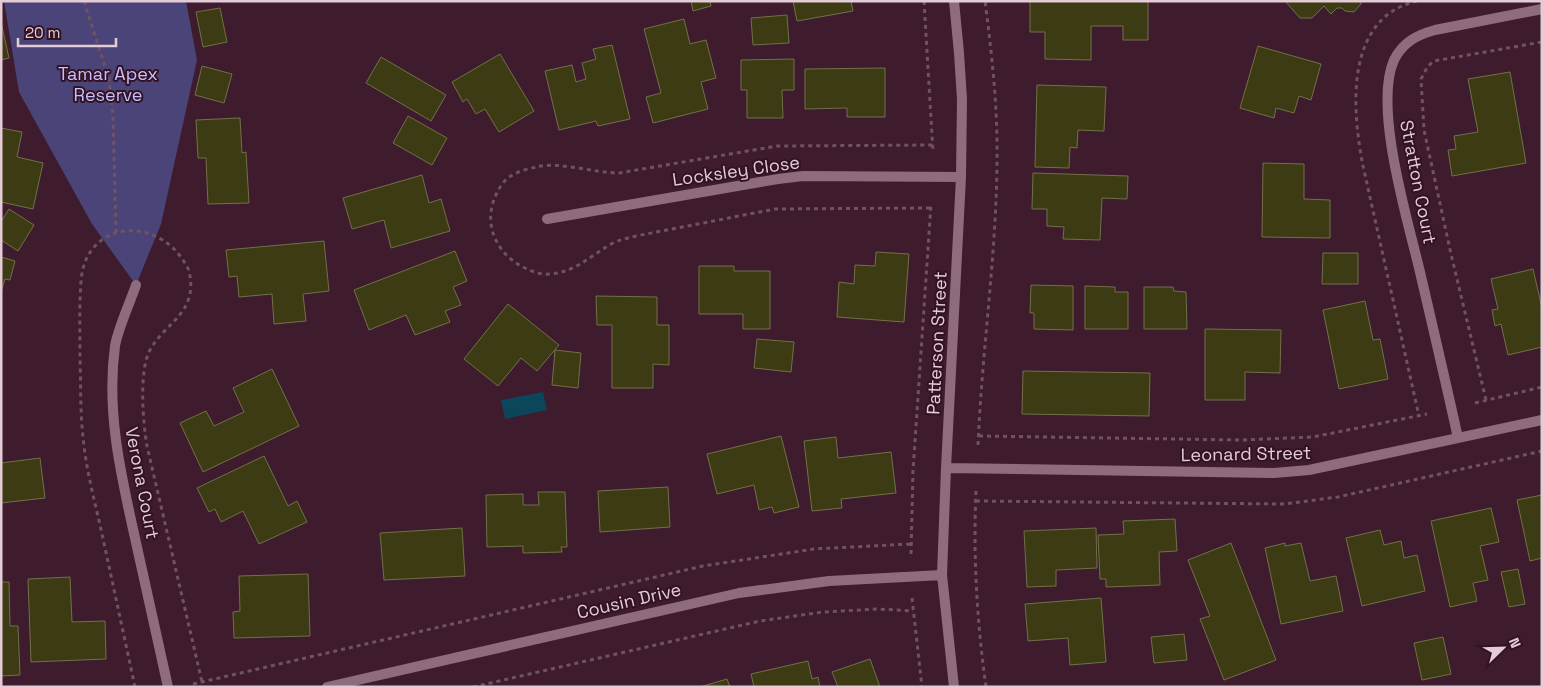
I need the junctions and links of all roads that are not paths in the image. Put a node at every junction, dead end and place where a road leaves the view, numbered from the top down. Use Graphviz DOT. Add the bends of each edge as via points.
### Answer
graph roads {
  1 [pos="954,1"];
  2 [pos="1542,9"];
  3 [pos="961,177"];
  4 [pos="547,219"];
  5 [pos="136,285"];
  6 [pos="1542,420"];
  7 [pos="1458,438"];
  8 [pos="946,468"];
  9 [pos="942,575"];
  10 [pos="168,687"];
  11 [pos="327,687"];
  12 [pos="954,687"];
  1 -- 3 [label="street, Patterson Street" via="962,99"];
  2 -- 7 [label="street, Stratton Court" via="1422,34 1409,40 1400,50 1389,79 1390,141"];
  3 -- 4 [label="street, Locksley Close" via="803,176"];
  3 -- 8 [label="street, Patterson Street"];
  5 -- 10 [label="street, Verona Court" via="115,343 112,404 122,476"];
  6 -- 7 [label="street, Leonard Street"];
  7 -- 8 [label="street, Leonard Street" via="1340,465 1274,473"];
  8 -- 9 [label="street, Patterson Street"];
  9 -- 11 [label="street, Cousin Drive" via="829,581 739,593"];
  9 -- 12 [label="street, Patterson Street"];
}
